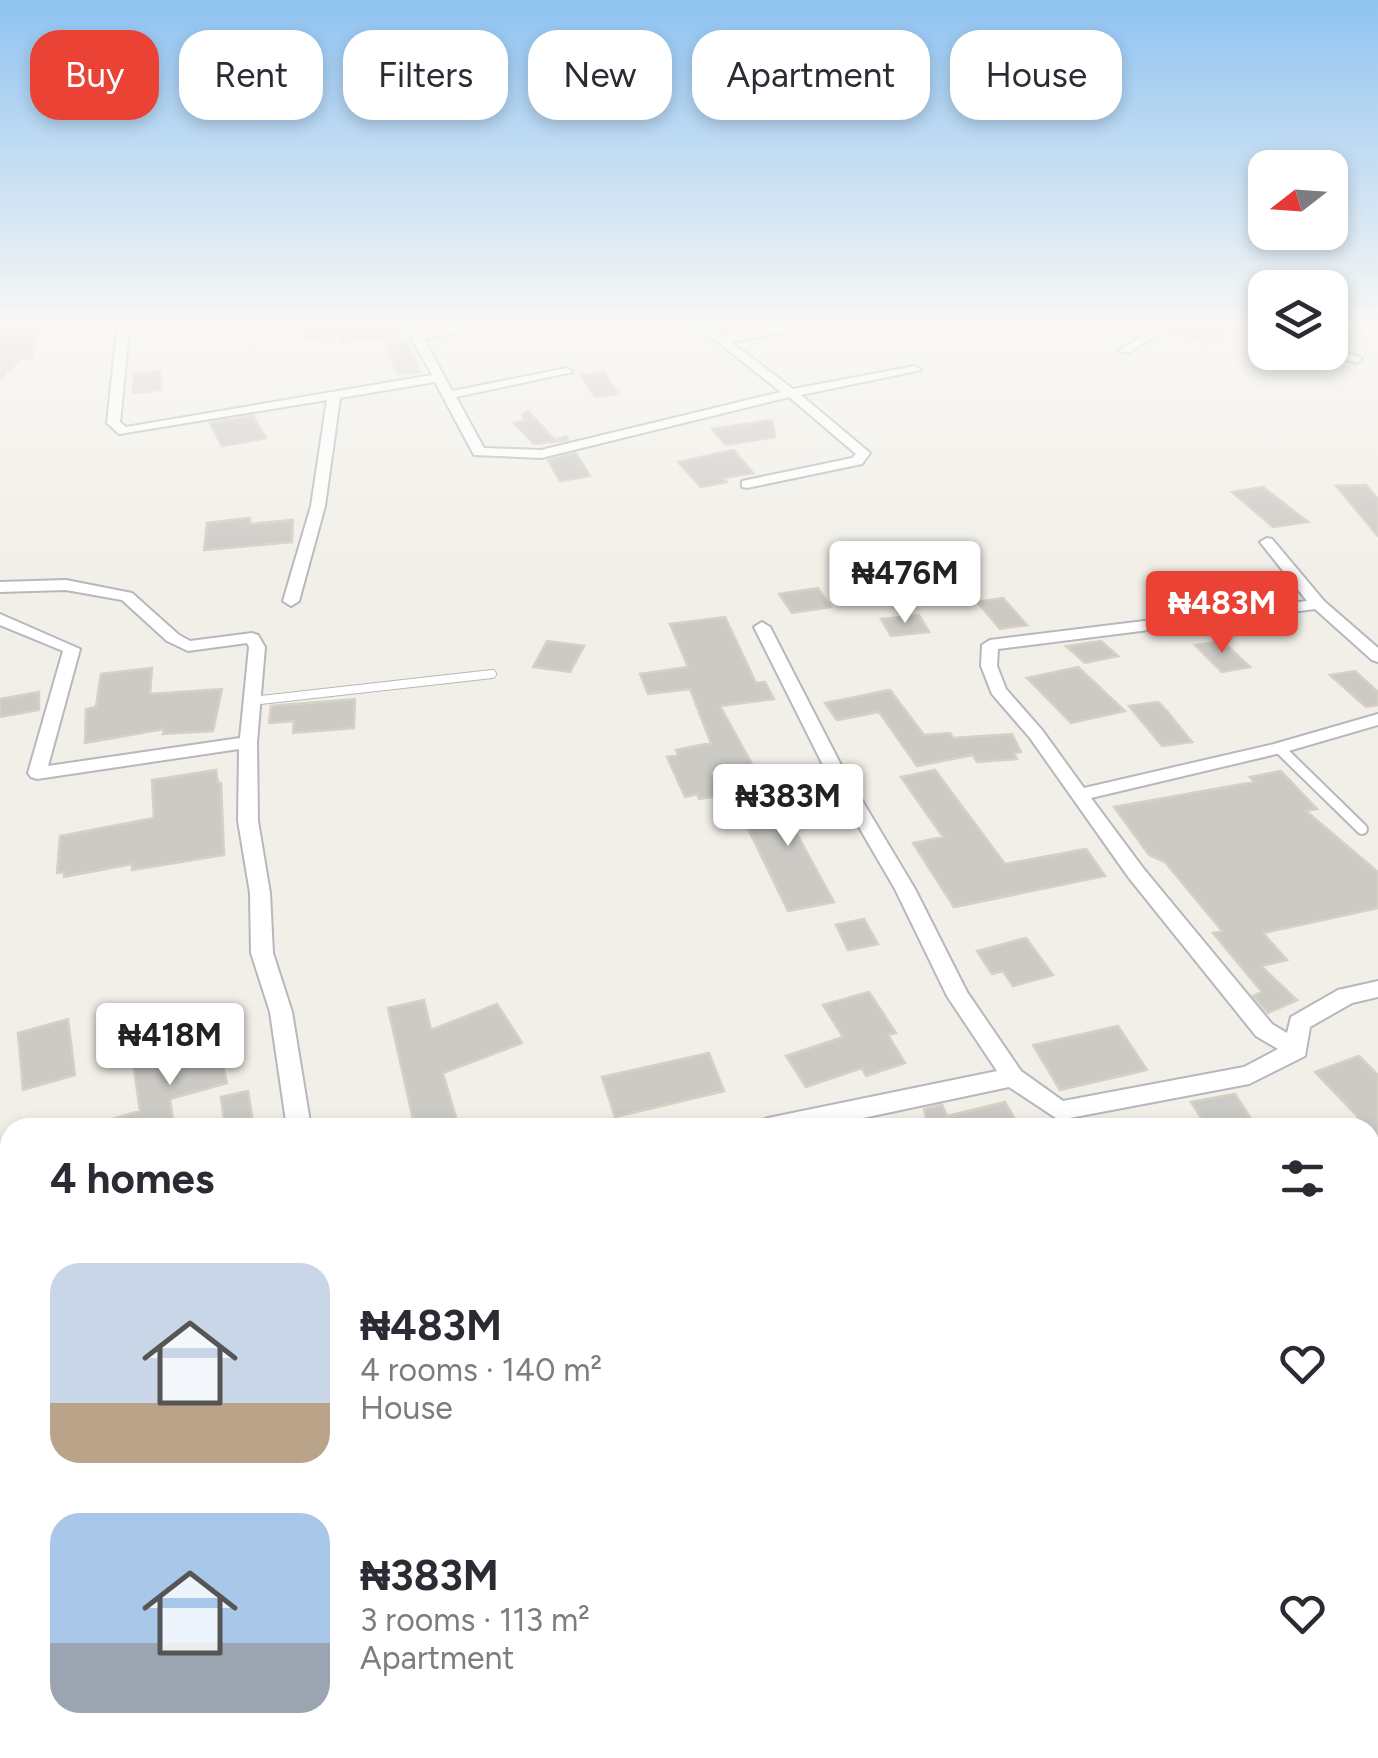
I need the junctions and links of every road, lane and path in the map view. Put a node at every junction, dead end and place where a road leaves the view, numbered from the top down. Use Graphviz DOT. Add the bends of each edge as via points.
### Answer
graph roads {
  1 [pos="115,402"];
  2 [pos="298,402"];
  3 [pos="333,402"];
  4 [pos="452,402"];
  5 [pos="753,402"];
  6 [pos="801,402"];
  7 [pos="747,484"];
  8 [pos="1267,542"];
  9 [pos="0,587"];
  10 [pos="291,602"];
  11 [pos="1318,604"];
  12 [pos="0,619"];
  13 [pos="18,626"];
  14 [pos="762,626"];
  15 [pos="0,637"];
  16 [pos="1378,657"];
  17 [pos="492,674"];
  18 [pos="252,701"];
  19 [pos="1378,719"];
  20 [pos="248,742"];
  21 [pos="1279,748"];
  22 [pos="1078,795"];
  23 [pos="1362,829"];
  24 [pos="1378,989"];
  25 [pos="1297,1050"];
  26 [pos="1012,1077"];
  27 [pos="297,1118"];
  28 [pos="816,1118"];
  1 -- 2 [label="street" via="113,423 124,431"];
  3 -- 10 [label="street" via="318,506"];
  4 -- 5 [label="street" via="479,452 510,455 541,454"];
  6 -- 7 [label="street" via="863,453 857,461"];
  8 -- 11 [label="street"];
  9 -- 18 [label="street" via="66,586 127,596 188,646 252,638"];
  11 -- 16 [label="street"];
  11 -- 22 [label="street" via="990,645 998,690"];
  12 -- 13 [label="street"];
  13 -- 15 [label="street"];
  13 -- 20 [label="street" via="72,649 37,774"];
  14 -- 26 [label="street" via="958,996"];
  17 -- 18 [label="lane"];
  18 -- 20 [label="street"];
  19 -- 21 [label="street"];
  20 -- 27 [label="street" via="248,821 262,953 281,1012"];
  21 -- 22 [label="street"];
  21 -- 23 [label="lane"];
  22 -- 25 [label="street" via="1264,1030"];
  24 -- 25 [label="street" via="1346,996 1300,1023"];
  25 -- 26 [label="street" via="1248,1075 1059,1111"];
  26 -- 28 [label="street"];
}
